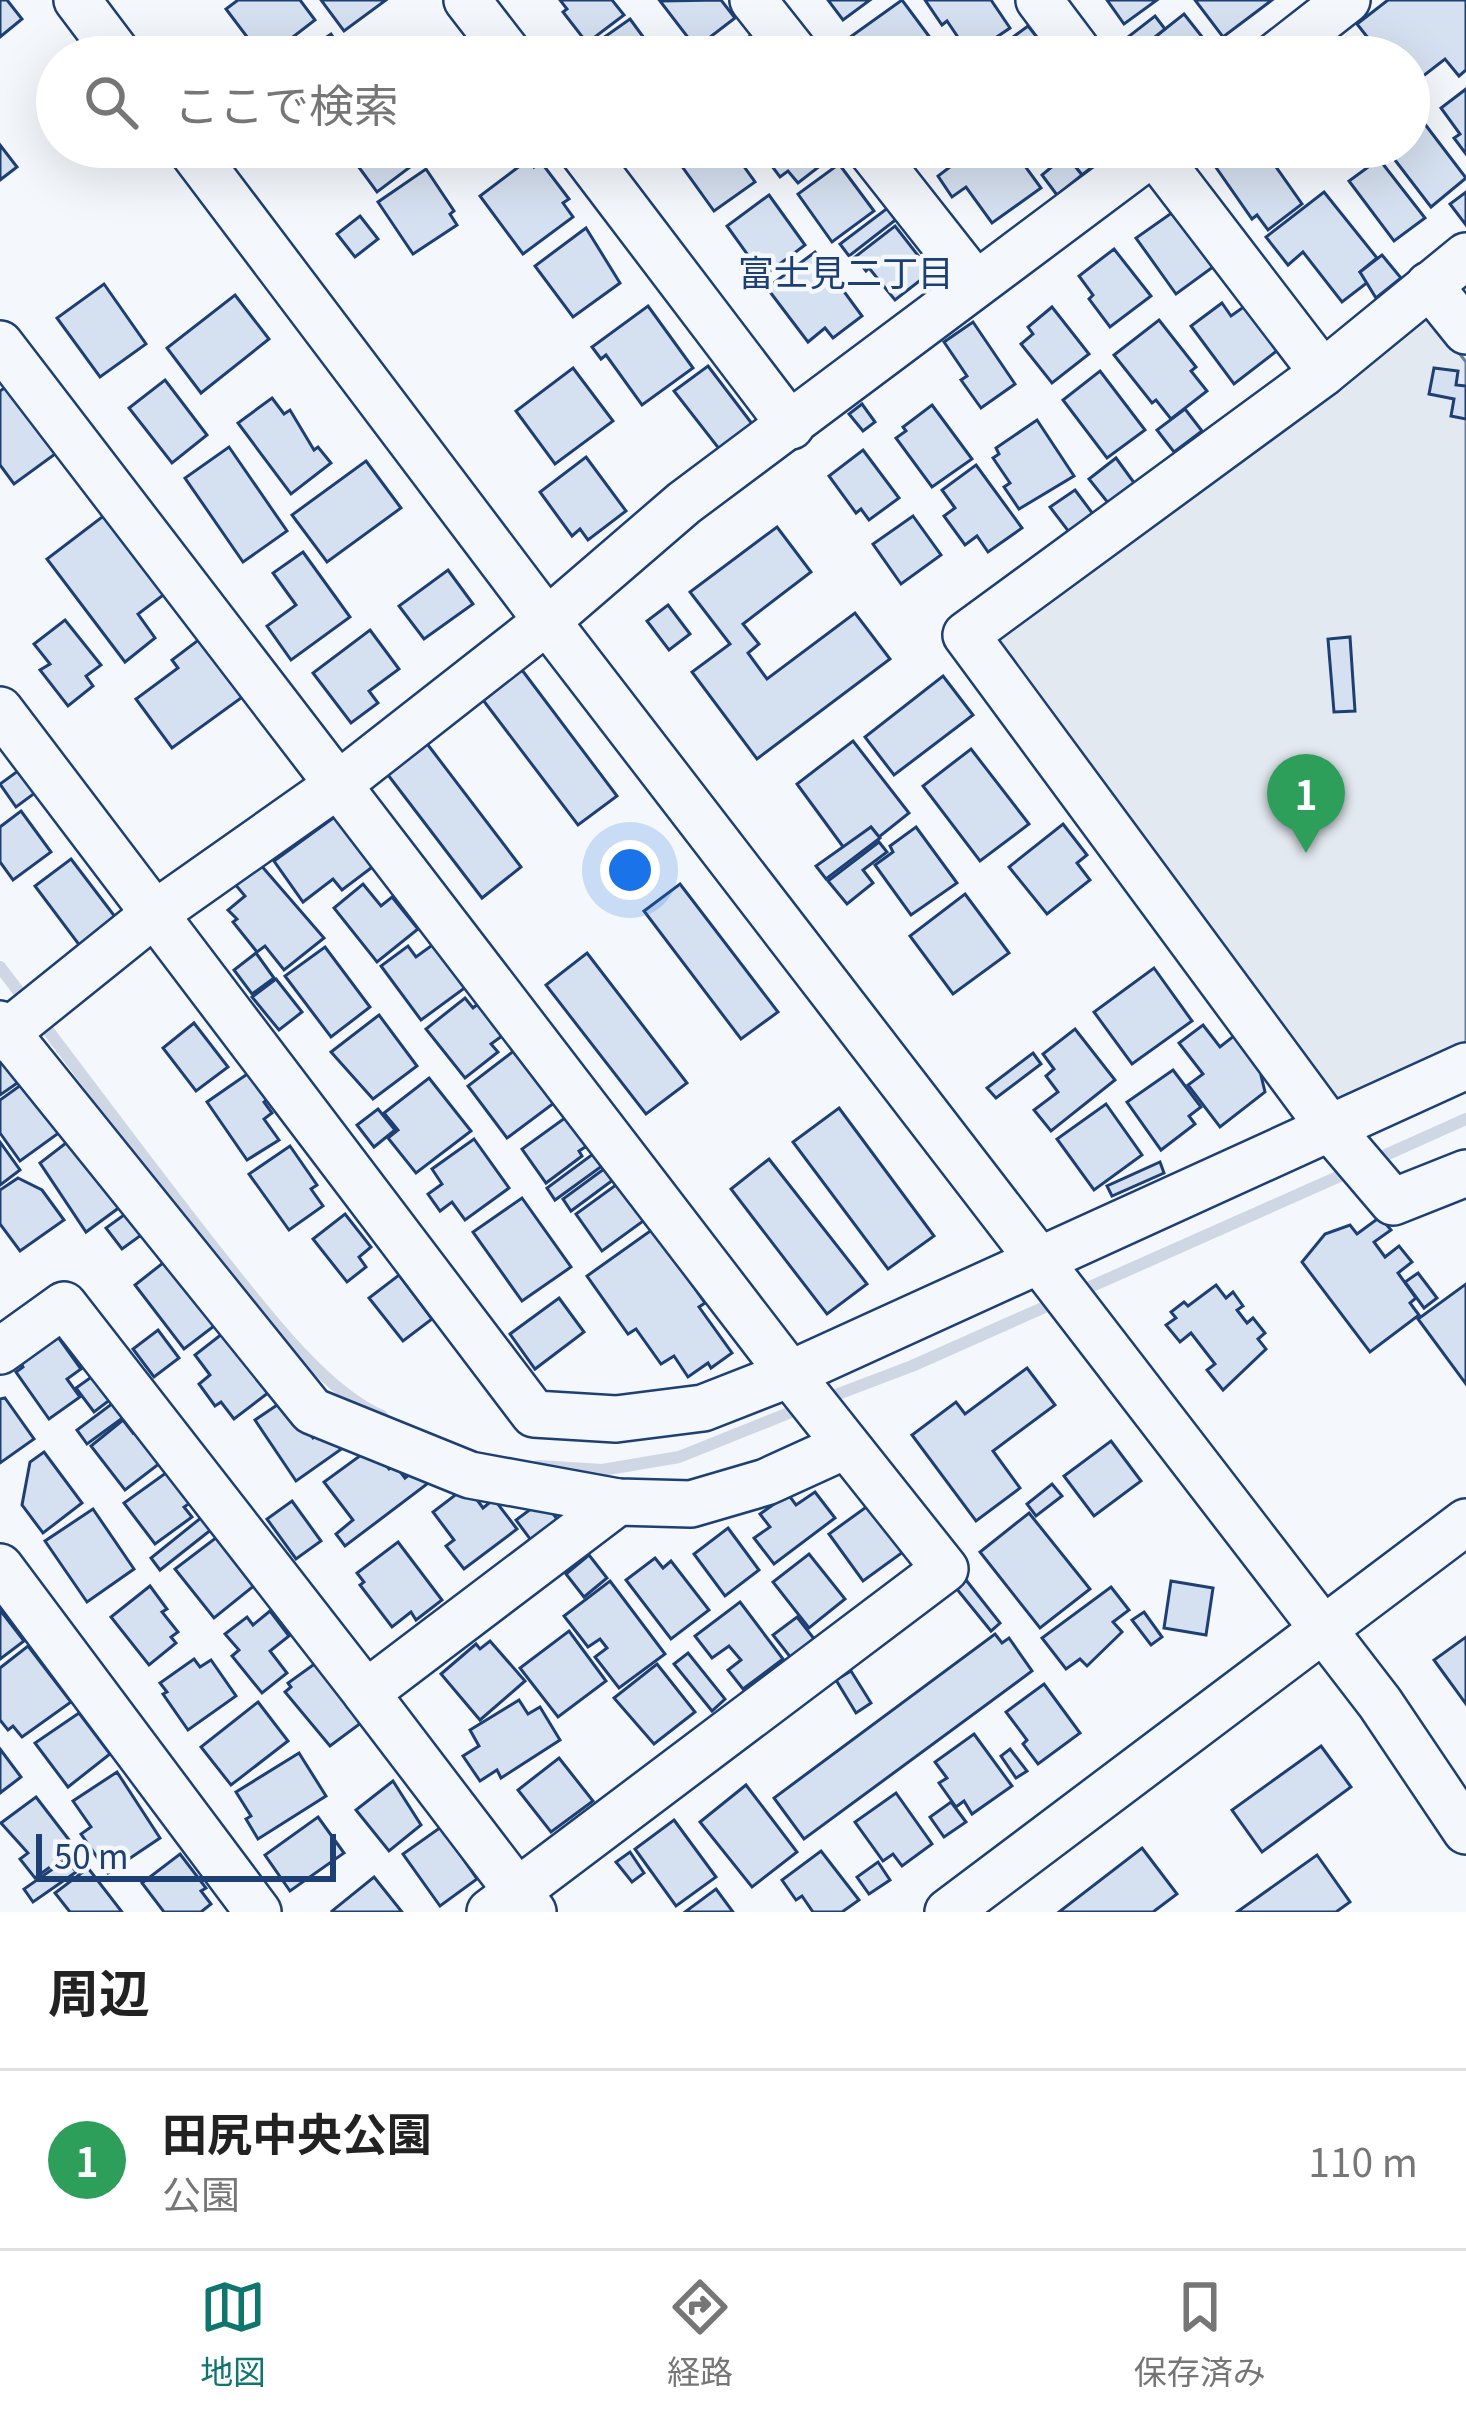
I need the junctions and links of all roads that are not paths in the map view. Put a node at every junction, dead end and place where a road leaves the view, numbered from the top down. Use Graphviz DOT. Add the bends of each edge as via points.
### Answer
graph roads {
  1 [pos="77,0"];
  2 [pos="467,0"];
  3 [pos="753,0"];
  4 [pos="1039,0"];
  5 [pos="1330,5"];
  6 [pos="105,36"];
  7 [pos="495,36"];
  8 [pos="781,36"];
  9 [pos="1066,36"];
  10 [pos="1297,36"];
  11 [pos="204,168"];
  12 [pos="595,168"];
  13 [pos="885,168"];
  14 [pos="1127,168"];
  15 [pos="1169,168"];
  16 [pos="1466,256"];
  17 [pos="975,283"];
  18 [pos="1430,285"];
  19 [pos="1466,331"];
  20 [pos="0,344"];
  21 [pos="1323,373"];
  22 [pos="791,426"];
  23 [pos="547,621"];
  24 [pos="0,710"];
  25 [pos="339,784"];
  26 [pos="153,915"];
  27 [pos="7,1029"];
  28 [pos="1466,1066"];
  29 [pos="1330,1128"];
  30 [pos="1466,1173"];
  31 [pos="1038,1262"];
  32 [pos="0,1351"];
  33 [pos="790,1374"];
  34 [pos="845,1446"];
  35 [pos="618,1502"];
  36 [pos="1466,1522"];
  37 [pos="0,1567"];
  38 [pos="1321,1630"];
  39 [pos="366,1693"];
  40 [pos="1466,1831"];
  41 [pos="513,1905"];
  42 [pos="965,1907"];
  43 [pos="258,1912"];
  1 -- 6 [label="street"];
  2 -- 7 [label="street"];
  3 -- 8 [label="street"];
  4 -- 9 [label="street"];
  5 -- 10 [label="street"];
  11 -- 23 [label="street"];
  12 -- 22 [label="street"];
  13 -- 17 [label="street"];
  14 -- 17 [label="street"];
  15 -- 21 [label="street"];
  16 -- 18 [label="street"];
  17 -- 22 [label="street"];
  18 -- 19 [label="street"];
  18 -- 21 [label="street"];
  20 -- 25 [label="street"];
  21 -- 29 [label="street" via="967,635"];
  22 -- 23 [label="street" via="684,503"];
  23 -- 25 [label="street"];
  23 -- 31 [label="street"];
  24 -- 26 [label="street"];
  25 -- 26 [label="street"];
  25 -- 33 [label="street"];
  26 -- 27 [label="street"];
  26 -- 33 [label="street" via="534,1414 616,1418 703,1408"];
  27 -- 35 [label="street" via="312,1411 470,1475"];
  28 -- 29 [label="street"];
  29 -- 30 [label="street" via="1393,1202"];
  29 -- 31 [label="street"];
  31 -- 33 [label="street"];
  31 -- 38 [label="street"];
  32 -- 39 [label="street" via="64,1305"];
  33 -- 34 [label="street"];
  34 -- 35 [label="street" via="691,1504"];
  34 -- 41 [label="street" via="945,1569"];
  35 -- 39 [label="street"];
  36 -- 38 [label="street"];
  37 -- 43 [label="street"];
  38 -- 40 [label="street"];
  38 -- 42 [label="street"];
  39 -- 41 [label="street"];
}
